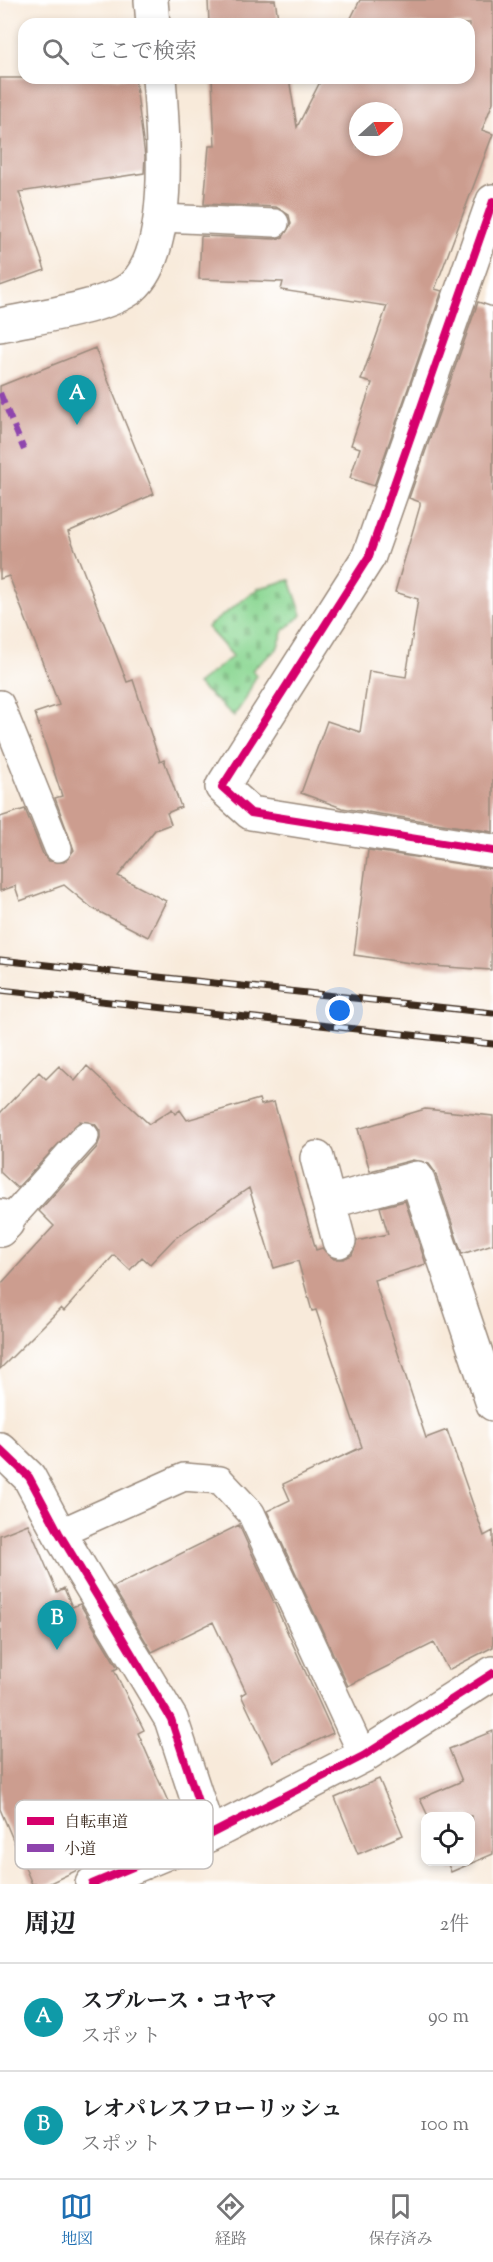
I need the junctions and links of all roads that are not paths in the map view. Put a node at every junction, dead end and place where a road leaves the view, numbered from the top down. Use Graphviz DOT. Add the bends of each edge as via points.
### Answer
graph roads {
  1 [pos="151,0"];
  2 [pos="152,18"];
  3 [pos="160,84"];
  4 [pos="493,201"];
  5 [pos="161,218"];
  6 [pos="275,223"];
  7 [pos="0,325"];
  8 [pos="0,704"];
  9 [pos="58,848"];
  10 [pos="493,851"];
  11 [pos="85,1136"];
  12 [pos="317,1158"];
  13 [pos="328,1202"];
  14 [pos="2,1223"];
  15 [pos="339,1241"];
  16 [pos="480,1324"];
  17 [pos="493,1404"];
  18 [pos="0,1449"];
  19 [pos="59,1533"];
  20 [pos="493,1673"];
  21 [pos="363,1756"];
  22 [pos="197,1800"];
  23 [pos="213,1832"];
  24 [pos="128,1869"];
  25 [pos="92,1884"];
  1 -- 2 [label="street"];
  3 -- 5 [label="street" via="164,135"];
  4 -- 10 [label="street" via="369,556 222,787 251,813"];
  5 -- 6 [label="lane"];
  5 -- 7 [label="street" via="152,255 132,288 98,303"];
  8 -- 9 [label="lane"];
  11 -- 14 [label="lane"];
  12 -- 13 [label="street"];
  13 -- 15 [label="street"];
  13 -- 16 [label="street" via="417,1178"];
  16 -- 17 [label="street"];
  18 -- 19 [label="street" via="29,1478"];
  19 -- 21 [label="lane" via="184,1477 220,1480 251,1513"];
  19 -- 22 [label="street" via="171,1719"];
  20 -- 21 [label="street"];
  21 -- 23 [label="street"];
  24 -- 25 [label="street"];
}
